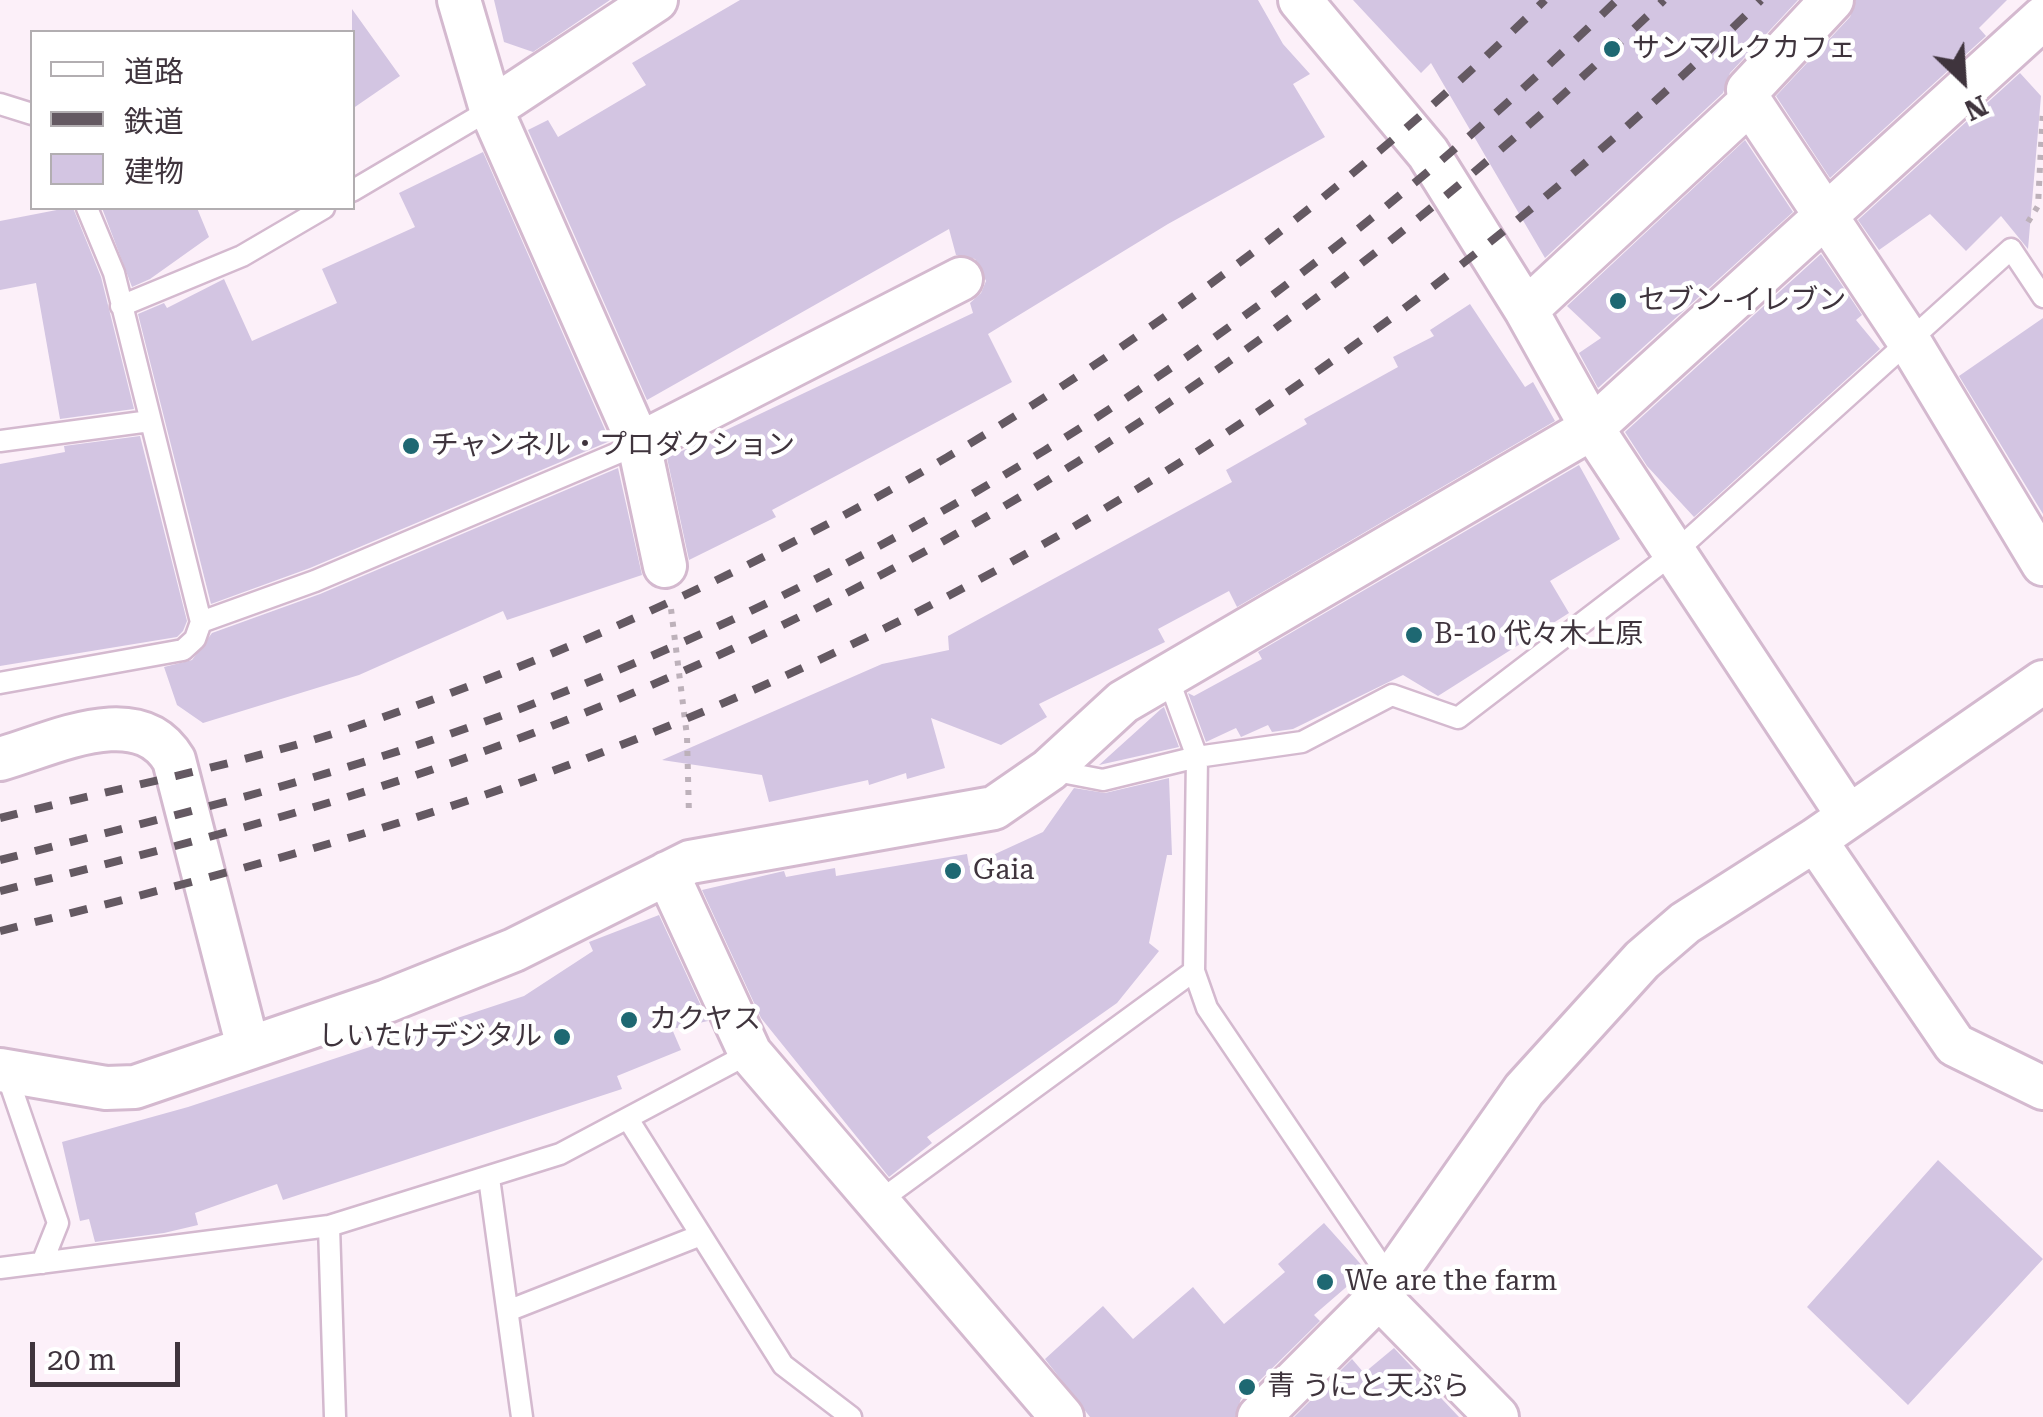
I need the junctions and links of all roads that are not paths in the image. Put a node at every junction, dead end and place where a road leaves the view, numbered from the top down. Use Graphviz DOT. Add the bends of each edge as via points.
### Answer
graph roads {
  1 [pos="459,0"];
  2 [pos="656,0"];
  3 [pos="1300,0"];
  4 [pos="1832,0"];
  5 [pos="2043,18"];
  6 [pos="1750,102"];
  7 [pos="0,104"];
  8 [pos="490,109"];
  9 [pos="30,113"];
  10 [pos="355,189"];
  11 [pos="88,210"];
  12 [pos="321,210"];
  13 [pos="1825,214"];
  14 [pos="961,279"];
  15 [pos="2043,297"];
  16 [pos="121,306"];
  17 [pos="1526,310"];
  18 [pos="1909,341"];
  19 [pos="150,422"];
  20 [pos="1592,428"];
  21 [pos="0,441"];
  22 [pos="639,444"];
  23 [pos="1676,552"];
  24 [pos="2043,564"];
  25 [pos="665,566"];
  26 [pos="201,622"];
  27 [pos="1167,676"];
  28 [pos="2043,682"];
  29 [pos="0,683"];
  30 [pos="1197,757"];
  31 [pos="0,759"];
  32 [pos="1049,770"];
  33 [pos="1831,827"];
  34 [pos="678,867"];
  35 [pos="1194,971"];
  36 [pos="248,1047"];
  37 [pos="750,1053"];
  38 [pos="3,1071"];
  39 [pos="2043,1088"];
  40 [pos="628,1119"];
  41 [pos="489,1178"];
  42 [pos="878,1202"];
  43 [pos="329,1226"];
  44 [pos="700,1234"];
  45 [pos="42,1263"];
  46 [pos="0,1268"];
  47 [pos="1385,1289"];
  48 [pos="510,1310"];
  49 [pos="335,1417"];
  50 [pos="522,1417"];
  51 [pos="852,1417"];
  52 [pos="1062,1417"];
  53 [pos="1259,1417"];
  54 [pos="1496,1417"];
  1 -- 8 [label="street"];
  2 -- 8 [label="street"];
  3 -- 17 [label="street" via="1428,153"];
  4 -- 6 [label="street" via="1748,90"];
  5 -- 13 [label="street"];
  6 -- 13 [label="street"];
  6 -- 17 [label="street"];
  7 -- 9 [label="lane"];
  8 -- 10 [label="lane"];
  8 -- 22 [label="street"];
  11 -- 16 [label="lane"];
  12 -- 16 [label="lane" via="242,256"];
  13 -- 18 [label="street"];
  13 -- 20 [label="street"];
  14 -- 22 [label="street"];
  15 -- 18 [label="lane" via="2011,248"];
  16 -- 19 [label="lane"];
  17 -- 20 [label="street"];
  18 -- 23 [label="lane"];
  18 -- 24 [label="street"];
  19 -- 21 [label="lane"];
  19 -- 26 [label="lane"];
  20 -- 23 [label="street"];
  20 -- 27 [label="street"];
  22 -- 25 [label="street"];
  22 -- 26 [label="lane"];
  23 -- 30 [label="lane" via="1458,718 1392,695 1302,742"];
  23 -- 33 [label="street"];
  26 -- 29 [label="lane" via="196,639 165,656"];
  27 -- 30 [label="lane"];
  27 -- 32 [label="street" via="1123,702"];
  28 -- 33 [label="street"];
  30 -- 32 [label="lane" via="1104,780"];
  30 -- 35 [label="lane"];
  31 -- 36 [label="street" via="104,729 127,728 166,746"];
  32 -- 34 [label="street" via="994,808"];
  33 -- 39 [label="street" via="1955,1045"];
  33 -- 47 [label="street" via="1685,923 1642,960 1524,1090"];
  34 -- 36 [label="street" via="514,950"];
  34 -- 37 [label="street"];
  35 -- 42 [label="lane"];
  35 -- 47 [label="lane" via="1207,1008"];
  36 -- 38 [label="street" via="134,1087"];
  37 -- 40 [label="lane"];
  37 -- 42 [label="street"];
  38 -- 45 [label="lane" via="58,1222"];
  40 -- 41 [label="lane" via="560,1154"];
  40 -- 44 [label="lane"];
  41 -- 43 [label="lane"];
  41 -- 48 [label="lane"];
  42 -- 52 [label="street"];
  43 -- 45 [label="lane"];
  43 -- 49 [label="lane"];
  44 -- 48 [label="lane"];
  44 -- 51 [label="lane" via="783,1364"];
  45 -- 46 [label="lane"];
  47 -- 53 [label="street"];
  47 -- 54 [label="street"];
  48 -- 50 [label="lane"];
}
